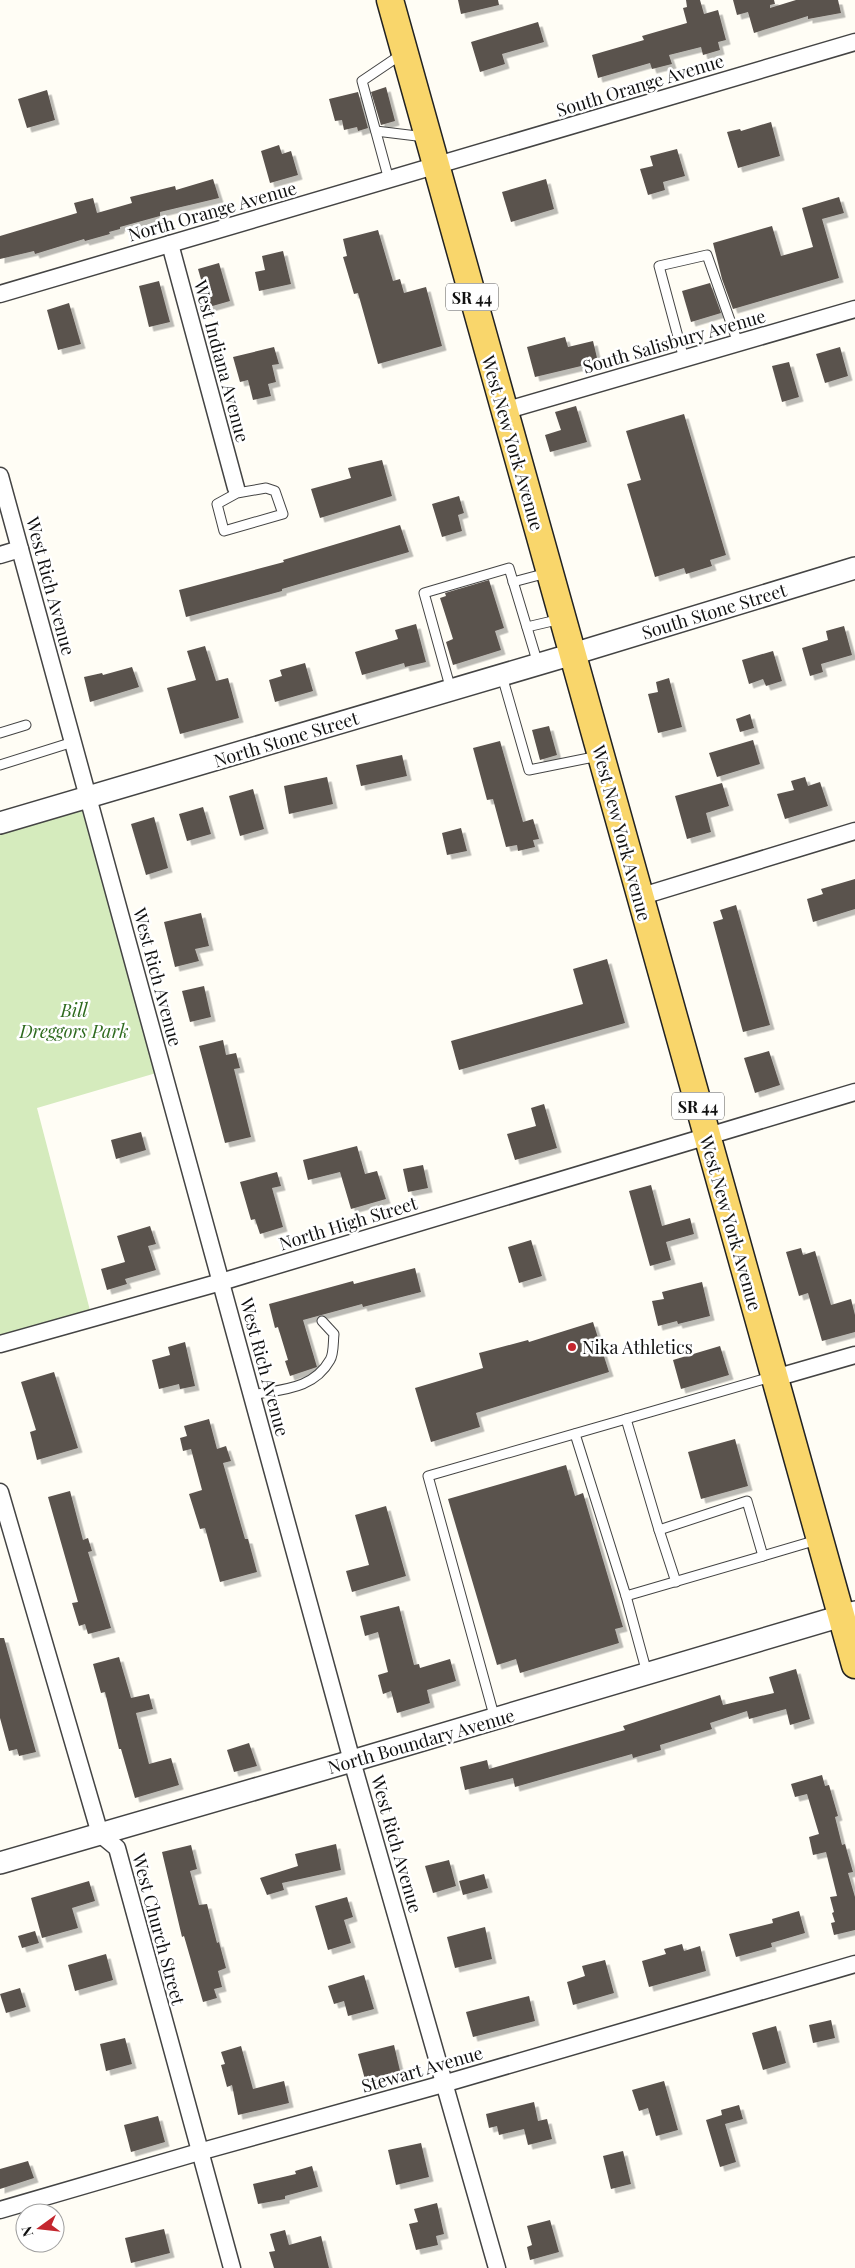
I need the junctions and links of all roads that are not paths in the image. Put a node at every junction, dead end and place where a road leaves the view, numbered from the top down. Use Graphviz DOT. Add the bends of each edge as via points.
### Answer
graph roads {
  1 [pos="390,0"];
  2 [pos="855,42"];
  3 [pos="405,53"];
  4 [pos="376,131"];
  5 [pos="428,137"];
  6 [pos="436,166"];
  7 [pos="389,180"];
  8 [pos="170,244"];
  9 [pos="0,294"];
  10 [pos="855,309"];
  11 [pos="738,343"];
  12 [pos="684,358"];
  13 [pos="504,411"];
  14 [pos="0,476"];
  15 [pos="236,490"];
  16 [pos="20,548"];
  17 [pos="0,555"];
  18 [pos="855,568"];
  19 [pos="549,572"];
  20 [pos="513,582"];
  21 [pos="562,618"];
  22 [pos="527,627"];
  23 [pos="572,654"];
  24 [pos="538,665"];
  25 [pos="502,676"];
  26 [pos="451,690"];
  27 [pos="26,726"];
  28 [pos="0,733"];
  29 [pos="73,742"];
  30 [pos="600,755"];
  31 [pos="0,765"];
  32 [pos="88,798"];
  33 [pos="0,823"];
  34 [pos="855,831"];
  35 [pos="639,897"];
  36 [pos="855,1092"];
  37 [pos="707,1137"];
  38 [pos="221,1282"];
  39 [pos="322,1321"];
  40 [pos="0,1344"];
  41 [pos="855,1354"];
  42 [pos="774,1377"];
  43 [pos="252,1395"];
  44 [pos="626,1419"];
  45 [pos="575,1434"];
  46 [pos="0,1492"];
  47 [pos="659,1530"];
  48 [pos="820,1539"];
  49 [pos="763,1556"];
  50 [pos="676,1582"];
  51 [pos="626,1596"];
  52 [pos="848,1614"];
  53 [pos="855,1665"];
  54 [pos="647,1674"];
  55 [pos="495,1719"];
  56 [pos="352,1761"];
  57 [pos="100,1834"];
  58 [pos="0,1863"];
  59 [pos="855,1964"];
  60 [pos="443,2084"];
  61 [pos="199,2152"];
  62 [pos="0,2210"];
  63 [pos="232,2268"];
  64 [pos="497,2268"];
  1 -- 3 [label="main road, West New York Avenue / SR 44"];
  2 -- 6 [label="street, South Orange Avenue"];
  3 -- 4 [label="lane" via="362,81"];
  3 -- 5 [label="main road, West New York Avenue / SR 44"];
  4 -- 5 [label="lane"];
  4 -- 7 [label="lane"];
  5 -- 6 [label="main road, West New York Avenue / SR 44"];
  6 -- 7 [label="street, North Orange Avenue"];
  6 -- 13 [label="main road, West New York Avenue / SR 44"];
  7 -- 8 [label="street, North Orange Avenue"];
  8 -- 9 [label="street, North Orange Avenue"];
  8 -- 15 [label="street, West Indiana Avenue"];
  10 -- 11 [label="street, South Salisbury Avenue"];
  11 -- 12 [label="street, South Salisbury Avenue"];
  11 -- 12 [label="lane" via="707,255 659,266"];
  12 -- 13 [label="street, South Salisbury Avenue"];
  13 -- 19 [label="main road, West New York Avenue / SR 44"];
  14 -- 16 [label="street, West Rich Avenue"];
  15 -- 15 [label="lane" via="266,488 275,491 283,514 224,532 218,504"];
  16 -- 17 [label="street"];
  16 -- 29 [label="street, West Rich Avenue"];
  18 -- 23 [label="street, South Stone Street"];
  19 -- 20 [label="lane"];
  19 -- 21 [label="main road, West New York Avenue / SR 44"];
  20 -- 22 [label="lane"];
  20 -- 26 [label="lane" via="509,568 424,593"];
  21 -- 22 [label="lane"];
  21 -- 23 [label="main road, West New York Avenue / SR 44"];
  22 -- 24 [label="lane"];
  23 -- 24 [label="street, North Stone Street"];
  23 -- 30 [label="main road, West New York Avenue / SR 44"];
  24 -- 25 [label="street, North Stone Street"];
  25 -- 26 [label="street, North Stone Street"];
  25 -- 30 [label="lane" via="529,770"];
  26 -- 32 [label="street, North Stone Street"];
  27 -- 28 [label="lane"];
  29 -- 31 [label="lane"];
  29 -- 32 [label="street, West Rich Avenue"];
  30 -- 35 [label="main road, West New York Avenue / SR 44"];
  32 -- 33 [label="street, North Stone Street"];
  32 -- 38 [label="street, West Rich Avenue"];
  34 -- 35 [label="street"];
  35 -- 37 [label="main road, West New York Avenue / SR 44"];
  36 -- 37 [label="street, North High Street"];
  37 -- 38 [label="street, North High Street"];
  37 -- 42 [label="main road, West New York Avenue / SR 44"];
  38 -- 40 [label="street, North High Street"];
  38 -- 43 [label="street, West Rich Avenue"];
  39 -- 43 [label="lane" via="334,1334 331,1359 314,1379 296,1388"];
  41 -- 42 [label="street"];
  42 -- 44 [label="lane"];
  42 -- 48 [label="main road, West New York Avenue / SR 44"];
  43 -- 56 [label="street, West Rich Avenue"];
  44 -- 45 [label="lane"];
  44 -- 47 [label="lane"];
  45 -- 51 [label="lane"];
  45 -- 55 [label="lane" via="428,1476"];
  46 -- 57 [label="street, West Church Street"];
  47 -- 49 [label="lane" via="747,1502"];
  47 -- 50 [label="lane"];
  48 -- 49 [label="lane"];
  48 -- 52 [label="main road, West New York Avenue / SR 44"];
  49 -- 50 [label="lane"];
  50 -- 51 [label="lane"];
  51 -- 54 [label="lane"];
  52 -- 53 [label="main road, West New York Avenue / SR 44"];
  52 -- 54 [label="street, North Boundary Avenue"];
  54 -- 55 [label="street, North Boundary Avenue"];
  55 -- 56 [label="street, North Boundary Avenue"];
  56 -- 57 [label="street, North Boundary Avenue"];
  56 -- 60 [label="street, West Rich Avenue"];
  57 -- 58 [label="street, North Boundary Avenue"];
  57 -- 61 [label="street, West Church Street" via="116,1848"];
  59 -- 60 [label="street, Stewart Avenue"];
  60 -- 61 [label="street, Stewart Avenue"];
  60 -- 64 [label="street, West Rich Avenue"];
  61 -- 62 [label="street, Stewart Avenue"];
  61 -- 63 [label="street, West Church Street"];
}
